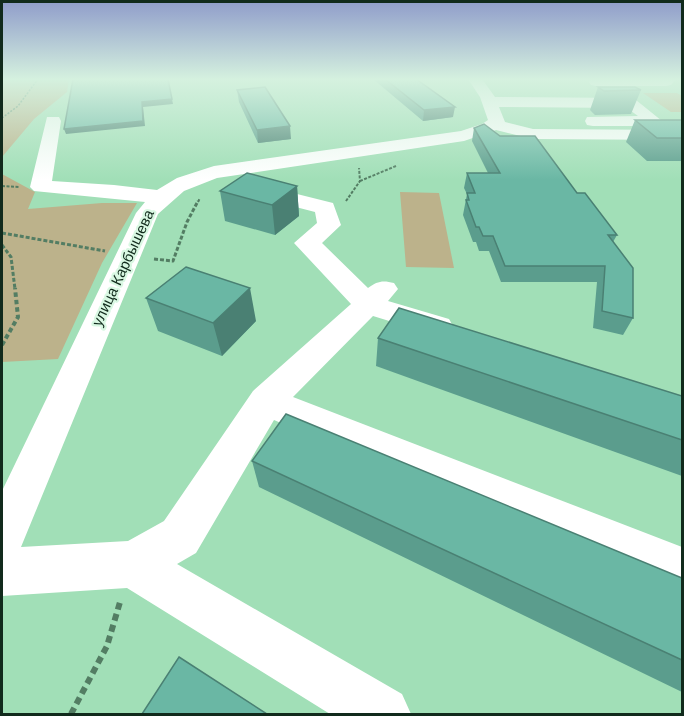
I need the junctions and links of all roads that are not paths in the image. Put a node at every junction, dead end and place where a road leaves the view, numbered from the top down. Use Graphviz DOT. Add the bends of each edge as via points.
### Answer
graph roads {
  1 [pos="498,112"];
  2 [pos="644,112"];
  3 [pos="491,113"];
  4 [pos="593,121"];
  5 [pos="53,122"];
  6 [pos="682,135"];
  7 [pos="269,193"];
  8 [pos="159,197"];
  9 [pos="377,296"];
  10 [pos="469,336"];
  11 [pos="266,402"];
  12 [pos="2,546"];
  13 [pos="132,564"];
  14 [pos="682,571"];
  15 [pos="382,714"];
  1 -- 3 [label="street"];
  2 -- 4 [label="street" via="654,121"];
  3 -- 6 [label="street" via="533,134"];
  3 -- 8 [label="street, улица Карбышева" via="464,136 413,136 214,172 189,179"];
  5 -- 8 [label="street" via="41,188 114,190"];
  7 -- 9 [label="street" via="325,208 329,225 307,243"];
  8 -- 12 [label="street, улица Карбышева" via="127,255"];
  9 -- 10 [label="street"];
  9 -- 11 [label="street"];
  11 -- 13 [label="street" via="180,537"];
  11 -- 14 [label="street"];
  12 -- 13 [label="street"];
  13 -- 15 [label="street"];
}
